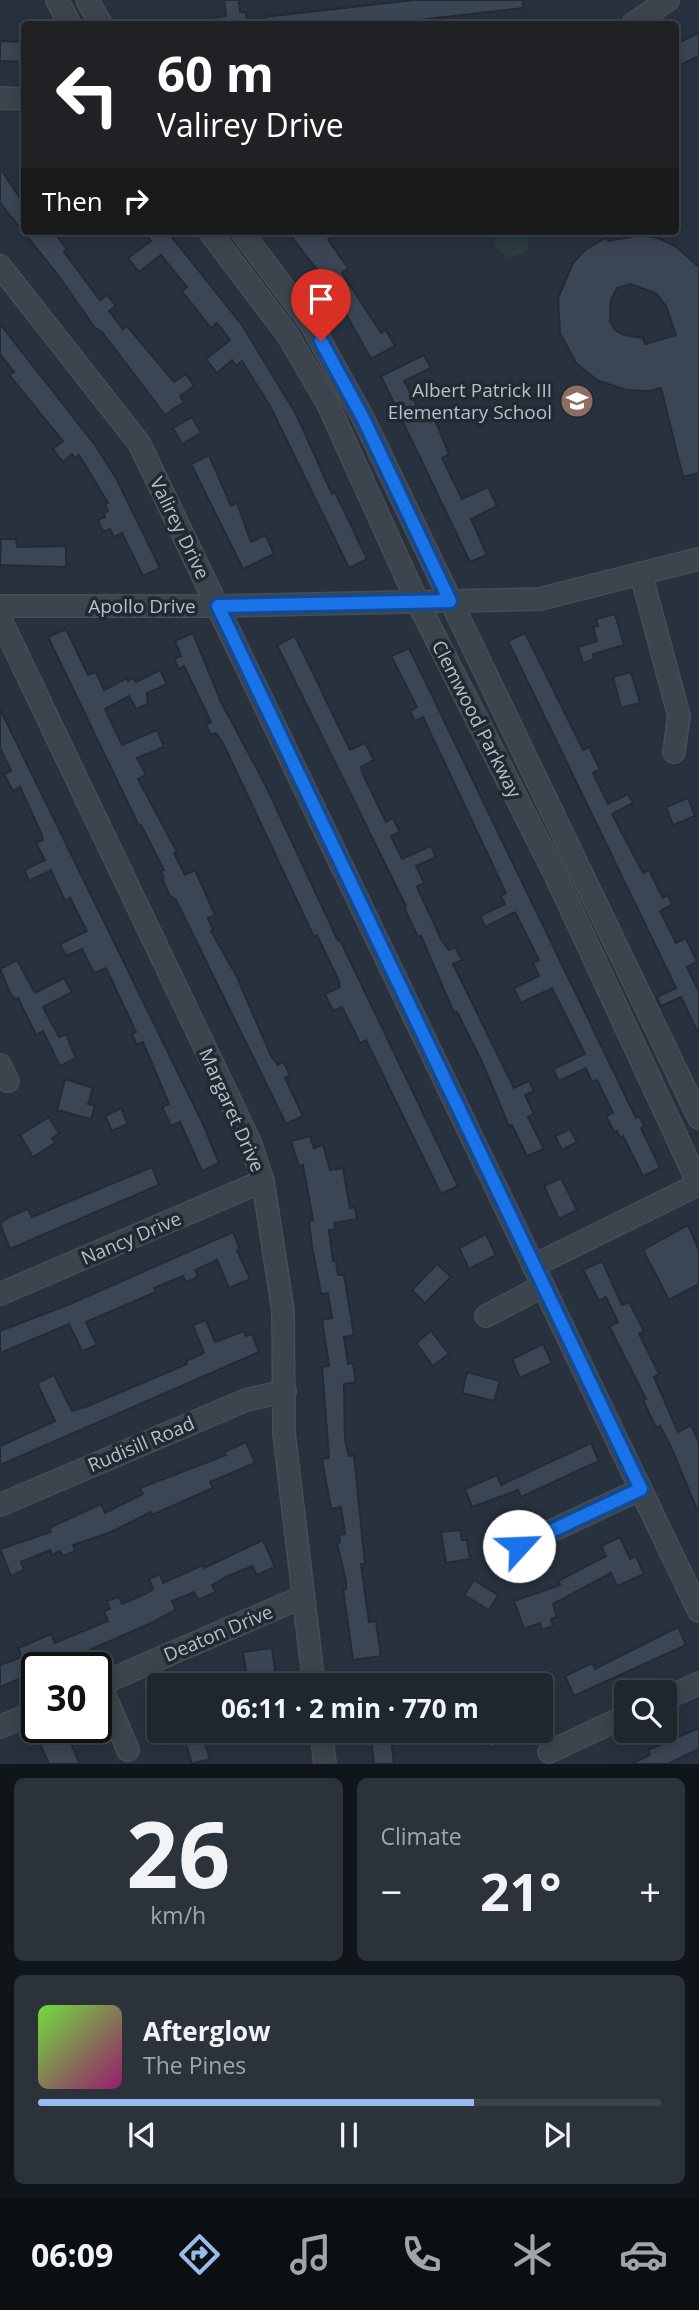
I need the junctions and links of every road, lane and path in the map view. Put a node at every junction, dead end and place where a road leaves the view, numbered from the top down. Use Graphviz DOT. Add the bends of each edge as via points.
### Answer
graph roads {
  1 [pos="57,0"];
  2 [pos="87,0"];
  3 [pos="668,0"];
  4 [pos="69,21"];
  5 [pos="99,21"];
  6 [pos="637,21"];
  7 [pos="0,99"];
  8 [pos="21,99"];
  9 [pos="212,235"];
  10 [pos="244,235"];
  11 [pos="0,265"];
  12 [pos="699,559"];
  13 [pos="642,574"];
  14 [pos="450,601"];
  15 [pos="418,603"];
  16 [pos="0,606"];
  17 [pos="218,606"];
  18 [pos="0,618"];
  19 [pos="674,752"];
  20 [pos="699,1118"];
  21 [pos="263,1181"];
  22 [pos="699,1184"];
  23 [pos="533,1266"];
  24 [pos="543,1286"];
  25 [pos="0,1294"];
  26 [pos="486,1316"];
  27 [pos="285,1391"];
  28 [pos="641,1489"];
  29 [pos="0,1505"];
  30 [pos="519,1546"];
  31 [pos="302,1597"];
  32 [pos="699,1611"];
  33 [pos="312,1673"];
  34 [pos="112,1679"];
  35 [pos="699,1683"];
  36 [pos="677,1693"];
  37 [pos="112,1715"];
  38 [pos="21,1718"];
  39 [pos="614,1722"];
  40 [pos="0,1727"];
  41 [pos="323,1743"];
  42 [pos="128,1750"];
  43 [pos="549,1752"];
  44 [pos="326,1764"];
  1 -- 4 [label="street"];
  2 -- 5 [label="street"];
  3 -- 6 [label="street"];
  7 -- 8 [label="street"];
  9 -- 15 [label="street, Clemwood Parkway" via="265,303 327,402"];
  10 -- 14 [label="street, Clemwood Parkway" via="311,324 340,373"];
  11 -- 17 [label="street, Valirey Drive" via="139,443"];
  12 -- 13 [label="street, Apollo Drive"];
  13 -- 14 [label="street, Apollo Drive" via="540,599"];
  13 -- 19 [label="street" via="679,716"];
  14 -- 15 [label="street, Apollo Drive"];
  14 -- 20 [label="street, Clemwood Parkway"];
  15 -- 17 [label="street, Apollo Drive"];
  15 -- 22 [label="street, Clemwood Parkway" via="553,870"];
  16 -- 17 [label="street, Apollo Drive"];
  17 -- 23 [label="street, Valirey Drive"];
  18 -- 21 [label="street, Margaret Drive" via="250,1142"];
  21 -- 25 [label="street, Nancy Drive"];
  21 -- 27 [label="street, Margaret Drive" via="283,1311"];
  22 -- 23 [label="street"];
  23 -- 24 [label="street, Valirey Drive"];
  24 -- 26 [label="street"];
  24 -- 28 [label="street, Valirey Drive"];
  27 -- 29 [label="street, Rudisill Road" via="246,1400"];
  27 -- 31 [label="street, Margaret Drive" via="284,1433"];
  28 -- 30 [label="street"];
  28 -- 32 [label="street, Valirey Drive"];
  31 -- 33 [label="street, Margaret Drive"];
  31 -- 34 [label="street, Deaton Drive"];
  35 -- 36 [label="street"];
  37 -- 42 [label="street"];
  38 -- 40 [label="street"];
  39 -- 43 [label="street"];
  41 -- 44 [label="street"];
}
